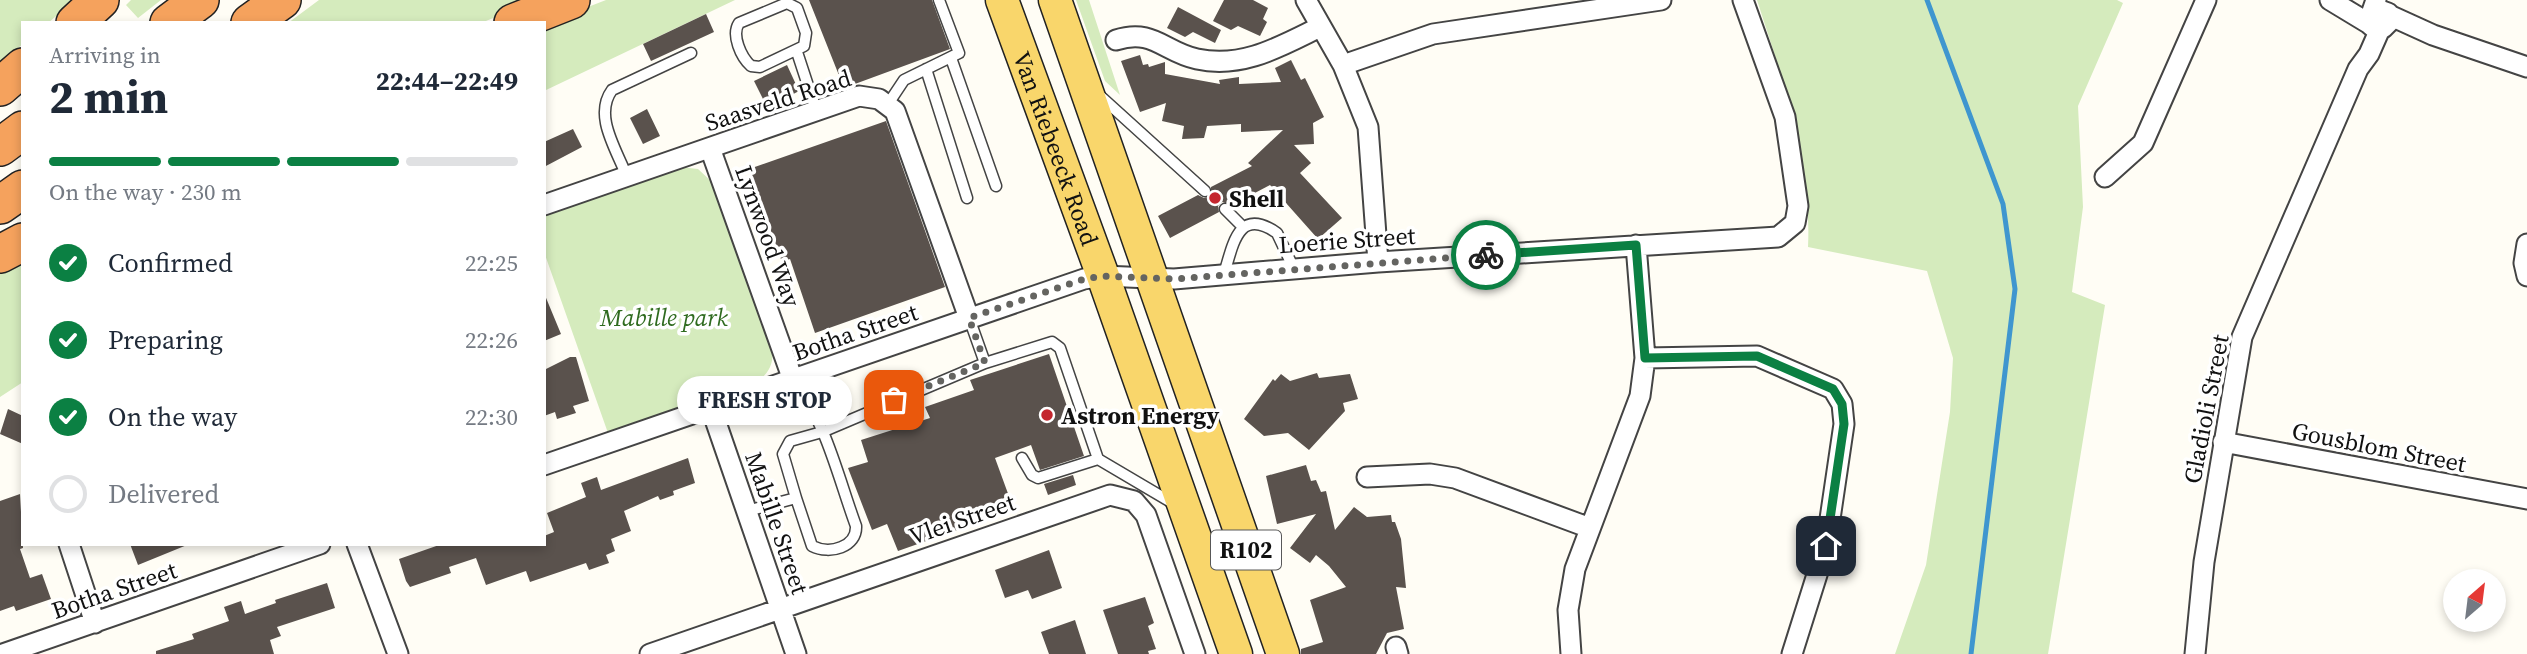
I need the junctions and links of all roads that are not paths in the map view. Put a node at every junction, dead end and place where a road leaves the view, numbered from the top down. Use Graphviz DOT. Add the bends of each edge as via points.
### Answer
graph roads {
  1 [pos="100,0"];
  2 [pos="200,0"];
  3 [pos="282,0"];
  4 [pos="571,0"];
  5 [pos="939,0"];
  6 [pos="1002,0"];
  7 [pos="1055,0"];
  8 [pos="1306,0"];
  9 [pos="1661,0"];
  10 [pos="1743,0"];
  11 [pos="2206,0"];
  12 [pos="2330,0"];
  13 [pos="2339,0"];
  14 [pos="1534,9"];
  15 [pos="2379,15"];
  16 [pos="77,21"];
  17 [pos="172,21"];
  18 [pos="253,21"];
  19 [pos="518,21"];
  20 [pos="1320,27"];
  21 [pos="1116,40"];
  22 [pos="797,52"];
  23 [pos="691,53"];
  24 [pos="951,58"];
  25 [pos="1343,65"];
  26 [pos="2527,66"];
  27 [pos="21,69"];
  28 [pos="926,69"];
  29 [pos="1084,82"];
  30 [pos="0,87"];
  31 [pos="888,104"];
  32 [pos="816,110"];
  33 [pos="21,131"];
  34 [pos="0,147"];
  35 [pos="710,148"];
  36 [pos="627,177"];
  37 [pos="2105,177"];
  38 [pos="996,186"];
  39 [pos="21,190"];
  40 [pos="1205,191"];
  41 [pos="967,198"];
  42 [pos="546,204"];
  43 [pos="0,205"];
  44 [pos="1225,209"];
  45 [pos="1243,227"];
  46 [pos="21,243"];
  47 [pos="2527,244"];
  48 [pos="1636,245"];
  49 [pos="0,254"];
  50 [pos="1378,262"];
  51 [pos="1294,269"];
  52 [pos="1224,274"];
  53 [pos="1103,276"];
  54 [pos="2527,276"];
  55 [pos="1150,278"];
  56 [pos="969,318"];
  57 [pos="1645,358"];
  58 [pos="985,363"];
  59 [pos="793,380"];
  60 [pos="711,408"];
  61 [pos="822,432"];
  62 [pos="2223,442"];
  63 [pos="1022,458"];
  64 [pos="1098,459"];
  65 [pos="546,464"];
  66 [pos="1367,477"];
  67 [pos="796,498"];
  68 [pos="2527,499"];
  69 [pos="1185,510"];
  70 [pos="747,511"];
  71 [pos="1590,528"];
  72 [pos="70,546"];
  73 [pos="310,546"];
  74 [pos="358,546"];
  75 [pos="289,550"];
  76 [pos="781,608"];
  77 [pos="95,623"];
  78 [pos="2,654"];
  79 [pos="397,654"];
  80 [pos="650,654"];
  81 [pos="796,654"];
  82 [pos="1195,654"];
  83 [pos="1236,654"];
  84 [pos="1283,654"];
  85 [pos="1571,654"];
  86 [pos="1792,654"];
  87 [pos="2195,654"];
  1 -- 16 [label="highway"];
  2 -- 17 [label="highway"];
  3 -- 18 [label="highway"];
  4 -- 19 [label="highway"];
  5 -- 24 [label="lane" via="960,48"];
  6 -- 53 [label="main road, Van Riebeeck Road / R102"];
  7 -- 29 [label="main road, Van Riebeeck Road / R102"];
  8 -- 20 [label="street"];
  9 -- 14 [label="street"];
  10 -- 48 [label="street, Loerie Street" via="1784,117 1798,206 1795,223 1784,234 1770,238"];
  11 -- 37 [label="street" via="2143,143"];
  12 -- 15 [label="street"];
  13 -- 15 [label="street"];
  14 -- 25 [label="street" via="1433,34"];
  15 -- 26 [label="street"];
  15 -- 62 [label="street, Gladioli Street" via="2242,337"];
  20 -- 21 [label="street" via="1256,57 1231,61 1196,59 1140,35"];
  20 -- 25 [label="street"];
  22 -- 22 [label="lane" via="804,46 806,33 792,4 780,4 736,27 736,39 751,66 761,67"];
  22 -- 32 [label="lane"];
  23 -- 36 [label="lane" via="612,90 606,98 603,116"];
  24 -- 28 [label="lane"];
  24 -- 38 [label="lane"];
  25 -- 50 [label="street" via="1371,139"];
  27 -- 30 [label="highway"];
  28 -- 31 [label="lane" via="904,80"];
  28 -- 41 [label="lane"];
  29 -- 40 [label="lane"];
  29 -- 55 [label="main road, Van Riebeeck Road / R102"];
  31 -- 32 [label="street, Saasveld Road" via="859,96"];
  31 -- 56 [label="street, Saasveld Road" via="909,147"];
  32 -- 35 [label="street, Saasveld Road"];
  33 -- 34 [label="highway"];
  35 -- 36 [label="street, Saasveld Road"];
  35 -- 59 [label="street, Lynwood Way"];
  36 -- 42 [label="street, Saasveld Road"];
  39 -- 43 [label="highway"];
  44 -- 45 [label="lane"];
  45 -- 51 [label="lane" via="1256,223 1277,233"];
  45 -- 52 [label="lane" via="1236,234"];
  46 -- 49 [label="highway"];
  47 -- 54 [label="street"];
  48 -- 50 [label="street, Loerie Street"];
  48 -- 57 [label="street"];
  50 -- 51 [label="street, Loerie Street"];
  51 -- 52 [label="street, Loerie Street"];
  52 -- 55 [label="street, Loerie Street"];
  53 -- 55 [label="street, Loerie Street"];
  53 -- 56 [label="street, Botha Street"];
  53 -- 69 [label="main road, Van Riebeeck Road / R102"];
  55 -- 84 [label="main road, Van Riebeeck Road / R102"];
  56 -- 58 [label="lane"];
  56 -- 59 [label="street, Botha Street"];
  57 -- 71 [label="street" via="1640,396"];
  57 -- 86 [label="street" via="1757,356 1825,383 1842,404 1844,424 1826,546"];
  58 -- 61 [label="lane"];
  58 -- 64 [label="lane" via="1056,343"];
  59 -- 60 [label="street, Botha Street"];
  59 -- 61 [label="lane"];
  60 -- 65 [label="street, Botha Street"];
  60 -- 70 [label="street, Mabille Street"];
  61 -- 67 [label="lane" via="790,442 785,448 784,463"];
  61 -- 67 [label="lane" via="856,526 851,544 826,551 812,546"];
  62 -- 68 [label="street, Gousblom Street"];
  62 -- 87 [label="street, Gladioli Street" via="2203,562"];
  63 -- 64 [label="lane" via="1038,478"];
  64 -- 69 [label="lane"];
  66 -- 71 [label="street" via="1430,474 1455,478"];
  67 -- 70 [label="lane"];
  69 -- 83 [label="main road, Van Riebeeck Road / R102"];
  70 -- 76 [label="street, Mabille Street"];
  71 -- 85 [label="street" via="1570,591"];
  72 -- 77 [label="street"];
  73 -- 75 [label="street, Botha Street"];
  74 -- 79 [label="street"];
  75 -- 77 [label="street, Botha Street"];
  76 -- 80 [label="street, Vlei Street"];
  76 -- 81 [label="street, Mabille Street"];
  76 -- 82 [label="street, Vlei Street" via="1103,496 1118,495 1134,501 1146,515"];
  77 -- 78 [label="street, Botha Street"];
}
